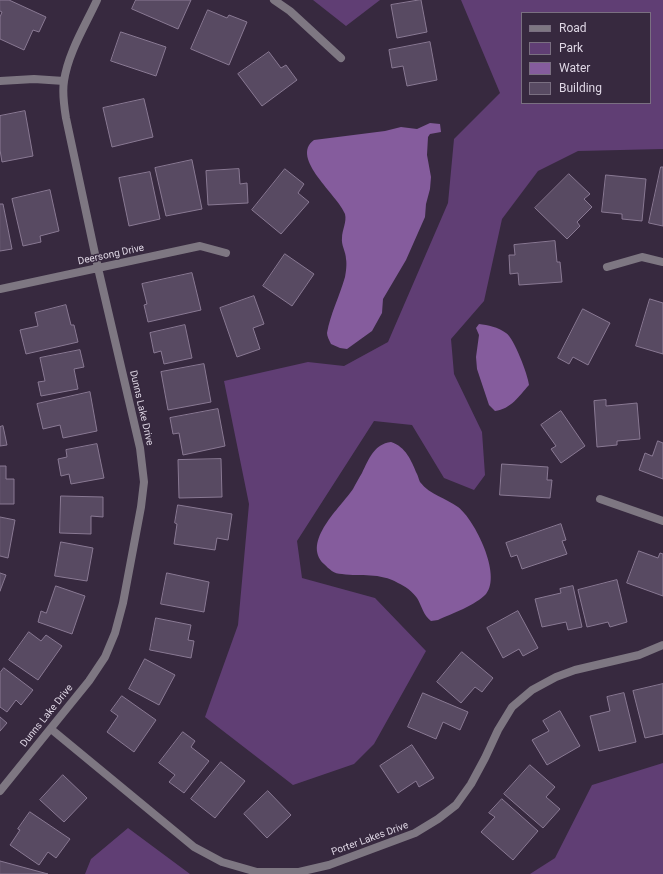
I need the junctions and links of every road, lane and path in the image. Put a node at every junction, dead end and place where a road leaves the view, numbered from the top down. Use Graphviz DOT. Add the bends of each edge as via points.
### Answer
graph roads {
  1 [pos="97,0"];
  2 [pos="274,0"];
  3 [pos="341,58"];
  4 [pos="0,81"];
  5 [pos="64,81"];
  6 [pos="226,253"];
  7 [pos="663,262"];
  8 [pos="607,267"];
  9 [pos="98,268"];
  10 [pos="0,289"];
  11 [pos="600,499"];
  12 [pos="663,521"];
  13 [pos="663,645"];
  14 [pos="51,729"];
  15 [pos="0,791"];
  1 -- 5 [label="street, Dunns Lake Drive" via="71,55"];
  2 -- 3 [label="street" via="290,11"];
  4 -- 5 [label="street"];
  5 -- 9 [label="street, Dunns Lake Drive" via="66,118"];
  6 -- 9 [label="street, Deersong Drive" via="200,246"];
  7 -- 8 [label="street" via="642,257"];
  9 -- 10 [label="street, Deersong Drive"];
  9 -- 14 [label="street, Dunns Lake Drive" via="140,448 144,482 124,603 115,633 105,657"];
  11 -- 12 [label="street"];
  13 -- 14 [label="street, Porter Lakes Drive" via="639,655 575,670 532,690 512,708 471,784 456,804 438,819 415,834 329,865 299,872 257,872 222,862 194,847"];
  14 -- 15 [label="street, Dunns Lake Drive"];
}
